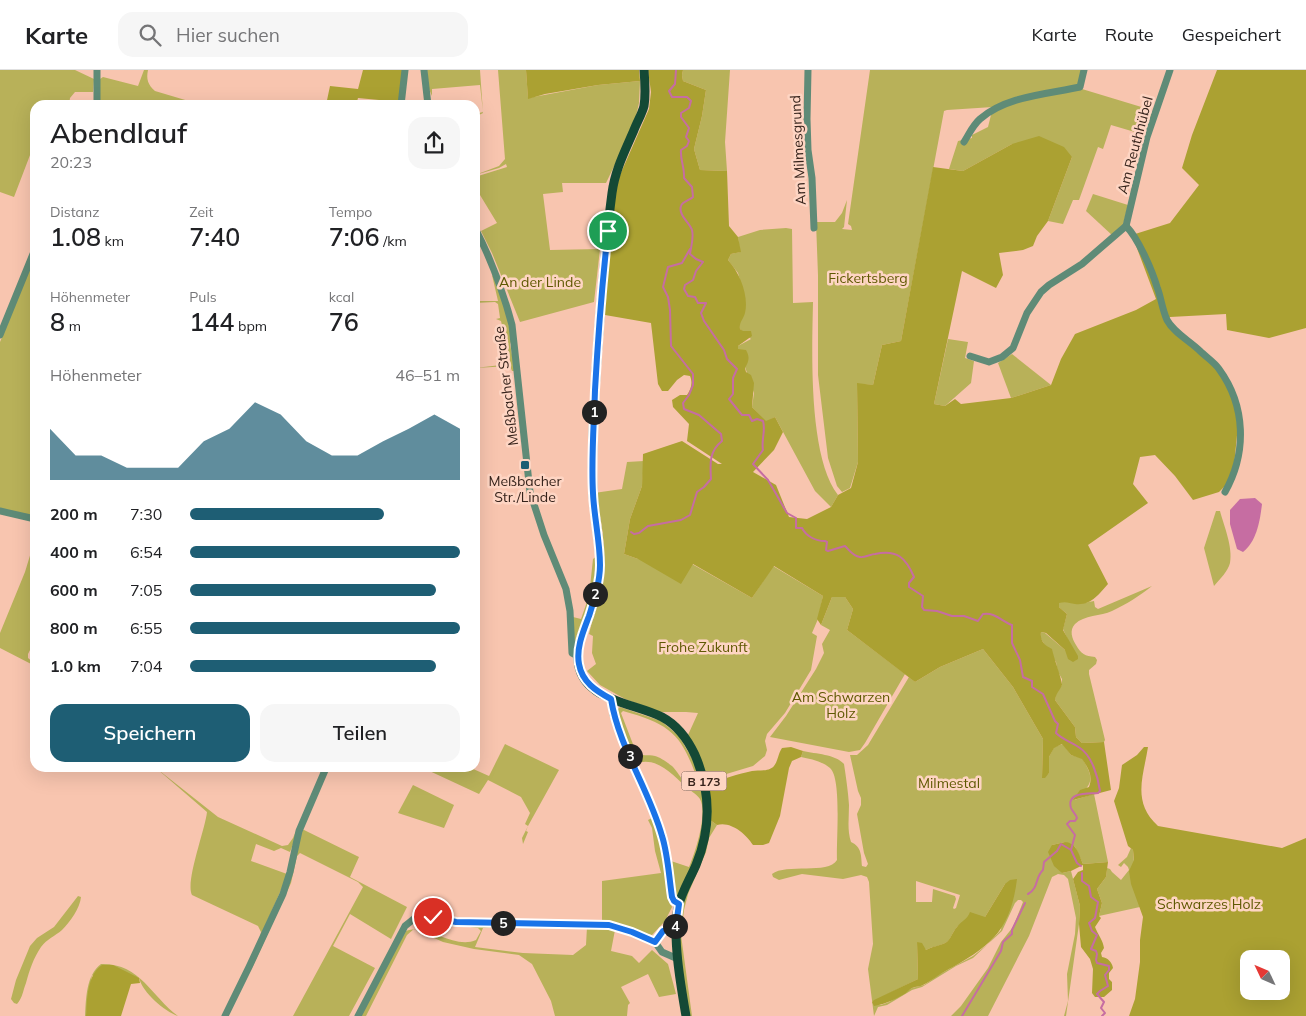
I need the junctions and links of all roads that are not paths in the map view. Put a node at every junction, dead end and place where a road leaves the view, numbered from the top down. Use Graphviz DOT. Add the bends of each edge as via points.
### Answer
graph roads {
  1 [pos="97,70"];
  2 [pos="405,70"];
  3 [pos="424,70"];
  4 [pos="644,70"];
  5 [pos="808,70"];
  6 [pos="1084,70"];
  7 [pos="1170,70"];
  8 [pos="97,100"];
  9 [pos="402,100"];
  10 [pos="427,100"];
  11 [pos="964,142"];
  12 [pos="1126,226"];
  13 [pos="814,228"];
  14 [pos="480,238"];
  15 [pos="30,261"];
  16 [pos="0,335"];
  17 [pos="970,356"];
  18 [pos="1225,492"];
  19 [pos="0,511"];
  20 [pos="30,518"];
  21 [pos="578,656"];
  22 [pos="611,699"];
  23 [pos="324,772"];
  24 [pos="679,904"];
  25 [pos="676,926"];
  26 [pos="655,942"];
  27 [pos="678,959"];
  28 [pos="225,1016"];
  29 [pos="358,1016"];
  30 [pos="686,1016"];
  1 -- 8 [label="street"];
  2 -- 9 [label="street"];
  3 -- 10 [label="street"];
  4 -- 21 [label="main road, B 173" via="644,107 617,168 611,197 600,304 594,419 593,493 599,577"];
  5 -- 13 [label="street, Am Milmesgrund" via="807,119"];
  6 -- 11 [label="street" via="1080,87 991,110 979,120"];
  7 -- 12 [label="street, Am Reuthhübel" via="1147,137"];
  12 -- 17 [label="street" via="1082,264 1041,292 1027,313 1013,348 989,362"];
  12 -- 18 [label="street" via="1134,233 1170,324 1219,369 1236,401 1241,434 1239,454"];
  14 -- 21 [label="street, Meßbacher Straße" via="512,325 530,492 566,590 572,653"];
  15 -- 16 [label="street"];
  19 -- 20 [label="street"];
  21 -- 22 [label="main road, B 173" via="583,677 596,691"];
  22 -- 24 [label="street" via="613,715 663,837 672,897"];
  22 -- 24 [label="main road, B 173" via="658,716 674,726 689,744 701,772 707,797 707,826 699,856"];
  23 -- 28 [label="street" via="299,831 283,894"];
  24 -- 25 [label="main road, B 173"];
  25 -- 26 [label="street" via="663,931"];
  25 -- 27 [label="main road, B 173"];
  26 -- 27 [label="street" via="662,952"];
  26 -- 29 [label="street" via="609,925 456,922 422,916 405,926"];
  27 -- 30 [label="main road, B 173"];
}
